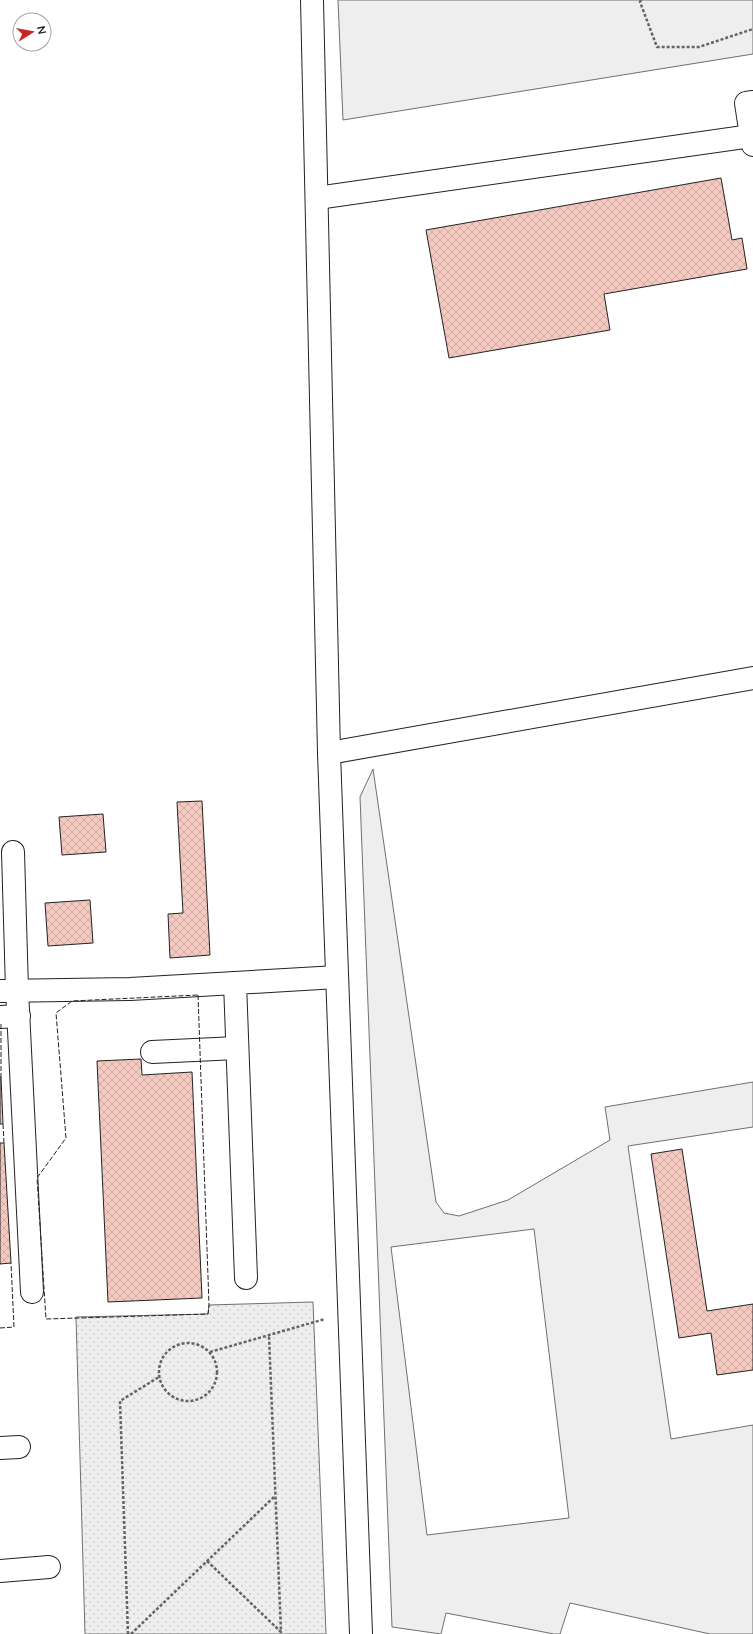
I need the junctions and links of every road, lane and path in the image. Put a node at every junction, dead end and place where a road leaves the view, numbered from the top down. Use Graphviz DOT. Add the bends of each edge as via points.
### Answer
graph roads {
  1 [pos="312,0"];
  2 [pos="641,0"];
  3 [pos="753,29"];
  4 [pos="753,102"];
  5 [pos="752,140"];
  6 [pos="317,198"];
  7 [pos="753,678"];
  8 [pos="329,753"];
  9 [pos="13,852"];
  10 [pos="337,977"];
  11 [pos="235,983"];
  12 [pos="9,991"];
  13 [pos="9,1016"];
  14 [pos="237,1048"];
  15 [pos="152,1052"];
  16 [pos="246,1278"];
  17 [pos="32,1292"];
  18 [pos="349,1312"];
  19 [pos="269,1336"];
  20 [pos="210,1352"];
  21 [pos="159,1377"];
  22 [pos="276,1495"];
  23 [pos="207,1561"];
  24 [pos="49,1567"];
  25 [pos="0,1571"];
  26 [pos="281,1633"];
  27 [pos="129,1634"];
  28 [pos="361,1634"];
  1 -- 6 [label="lane"];
  2 -- 3 [label="path" via="657,46 699,47"];
  4 -- 5 [label="lane" via="746,103"];
  5 -- 6 [label="lane"];
  6 -- 8 [label="lane"];
  7 -- 8 [label="lane"];
  8 -- 10 [label="lane"];
  9 -- 12 [label="lane"];
  10 -- 11 [label="lane"];
  10 -- 18 [label="lane"];
  11 -- 12 [label="lane" via="130,989"];
  11 -- 14 [label="lane"];
  12 -- 13 [label="lane"];
  13 -- 17 [label="lane"];
  14 -- 15 [label="lane"];
  14 -- 16 [label="lane"];
  18 -- 19 [label="path"];
  18 -- 28 [label="lane"];
  19 -- 20 [label="path"];
  19 -- 22 [label="path"];
  20 -- 21 [label="path" via="194,1343 176,1345 164,1356 160,1364"];
  20 -- 21 [label="path" via="216,1362 218,1375 208,1394 202,1398 191,1402 174,1398 163,1388"];
  21 -- 27 [label="path" via="120,1401"];
  22 -- 23 [label="path"];
  22 -- 26 [label="path"];
  23 -- 26 [label="path"];
  23 -- 27 [label="path"];
  24 -- 25 [label="lane"];
}
